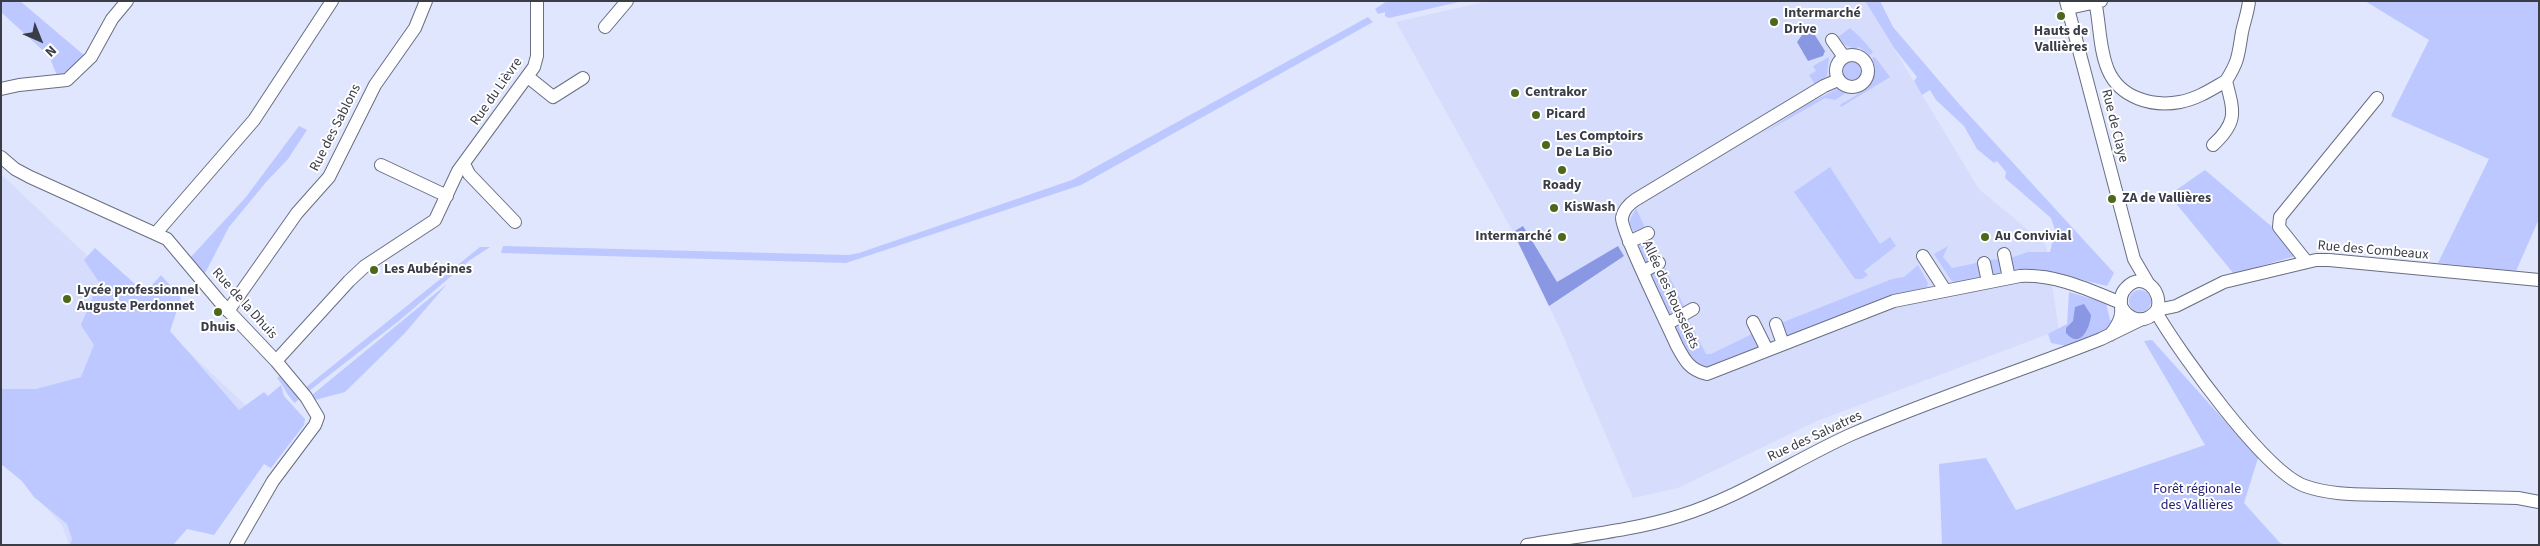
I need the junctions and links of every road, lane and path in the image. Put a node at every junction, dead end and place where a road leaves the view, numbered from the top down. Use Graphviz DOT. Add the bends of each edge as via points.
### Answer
graph roads {
  1 [pos="127,1"];
  2 [pos="332,1"];
  3 [pos="426,1"];
  4 [pos="537,1"];
  5 [pos="627,1"];
  6 [pos="2249,1"];
  7 [pos="2097,2"];
  8 [pos="2068,5"];
  9 [pos="605,27"];
  10 [pos="1832,40"];
  11 [pos="1844,57"];
  12 [pos="528,77"];
  13 [pos="583,78"];
  14 [pos="1838,80"];
  15 [pos="2226,81"];
  16 [pos="1,89"];
  17 [pos="2377,98"];
  18 [pos="2213,144"];
  19 [pos="1,157"];
  20 [pos="464,164"];
  21 [pos="381,165"];
  22 [pos="447,196"];
  23 [pos="515,222"];
  24 [pos="156,233"];
  25 [pos="1648,233"];
  26 [pos="1629,242"];
  27 [pos="2004,254"];
  28 [pos="1924,256"];
  29 [pos="2134,259"];
  30 [pos="2306,261"];
  31 [pos="1659,263"];
  32 [pos="1984,263"];
  33 [pos="1644,270"];
  34 [pos="2009,278"];
  35 [pos="2539,280"];
  36 [pos="1988,282"];
  37 [pos="2127,286"];
  38 [pos="2152,287"];
  39 [pos="1945,290"];
  40 [pos="2095,291"];
  41 [pos="2121,305"];
  42 [pos="2179,305"];
  43 [pos="1693,309"];
  44 [pos="228,311"];
  45 [pos="2150,315"];
  46 [pos="1753,322"];
  47 [pos="1668,324"];
  48 [pos="1776,324"];
  49 [pos="2110,335"];
  50 [pos="2172,338"];
  51 [pos="1783,344"];
  52 [pos="1767,350"];
  53 [pos="276,361"];
  54 [pos="2539,502"];
  55 [pos="236,545"];
  56 [pos="1527,545"];
  1 -- 16 [label="street" via="112,19 91,57 67,80 19,84"];
  2 -- 24 [label="street" via="254,120"];
  3 -- 44 [label="street, Rue des Sablons" via="415,28 375,85 330,177 298,213"];
  4 -- 12 [label="street, Rue du Lièvre" via="537,56"];
  5 -- 9 [label="street"];
  6 -- 15 [label="street" via="2241,50"];
  7 -- 8 [label="street"];
  7 -- 15 [label="street" via="2108,70 2125,92 2154,103 2180,102 2205,94"];
  8 -- 29 [label="street, Rue de Claye"];
  10 -- 11 [label="street"];
  11 -- 14 [label="street" via="1836,65"];
  11 -- 14 [label="street" via="1862,58 1867,66 1867,77 1855,88 1845,87"];
  12 -- 13 [label="street" via="553,97"];
  12 -- 20 [label="street, Rue du Lièvre"];
  14 -- 26 [label="street, Allée des Rousselets" via="1630,203 1622,221"];
  15 -- 18 [label="street" via="2232,121 2227,132"];
  17 -- 30 [label="street" via="2280,217 2279,226"];
  19 -- 24 [label="street, Rue de la Dhuis" via="30,177"];
  20 -- 22 [label="street, Rue du Lièvre"];
  20 -- 23 [label="street" via="469,174"];
  21 -- 22 [label="street"];
  22 -- 53 [label="street, Rue du Lièvre" via="435,220 365,266"];
  24 -- 44 [label="street, Rue de la Dhuis" via="174,247"];
  25 -- 26 [label="street"];
  26 -- 33 [label="street, Allée des Rousselets"];
  27 -- 34 [label="street"];
  28 -- 39 [label="street"];
  29 -- 37 [label="street, Rue de Claye"];
  29 -- 38 [label="street, Rue de Claye"];
  30 -- 35 [label="street, Rue des Combeaux" via="2329,260"];
  30 -- 42 [label="street, Rue des Combeaux" via="2224,282"];
  31 -- 33 [label="street"];
  32 -- 36 [label="street"];
  33 -- 47 [label="street, Allée des Rousselets"];
  34 -- 36 [label="street, Allée des Rousselets"];
  34 -- 40 [label="street, Allée des Rousselets" via="2037,275"];
  36 -- 39 [label="street, Allée des Rousselets"];
  37 -- 38 [label="street" via="2136,282"];
  37 -- 40 [label="street, Allée des Rousselets"];
  37 -- 41 [label="street"];
  38 -- 42 [label="street"];
  38 -- 45 [label="street" via="2159,300"];
  39 -- 51 [label="street, Allée des Rousselets" via="1894,301"];
  40 -- 41 [label="street, Allée des Rousselets"];
  41 -- 45 [label="street" via="2128,316"];
  41 -- 49 [label="street" via="2119,320"];
  42 -- 45 [label="street, Rue des Combeaux"];
  42 -- 50 [label="street" via="2170,321"];
  43 -- 47 [label="street"];
  44 -- 53 [label="street, Rue de la Dhuis"];
  45 -- 49 [label="street, Rue des Salvatres"];
  45 -- 50 [label="street"];
  46 -- 52 [label="street"];
  47 -- 52 [label="street, Allée des Rousselets" via="1682,363 1695,371 1707,374"];
  48 -- 51 [label="street"];
  49 -- 56 [label="street, Rue des Salvatres" via="1860,431 1703,508 1643,524"];
  50 -- 54 [label="street" via="2252,442 2286,476 2305,486 2336,494 2518,498"];
  51 -- 52 [label="street, Allée des Rousselets"];
  53 -- 55 [label="street, Rue de la Dhuis" via="313,408 317,421 273,482"];
}
